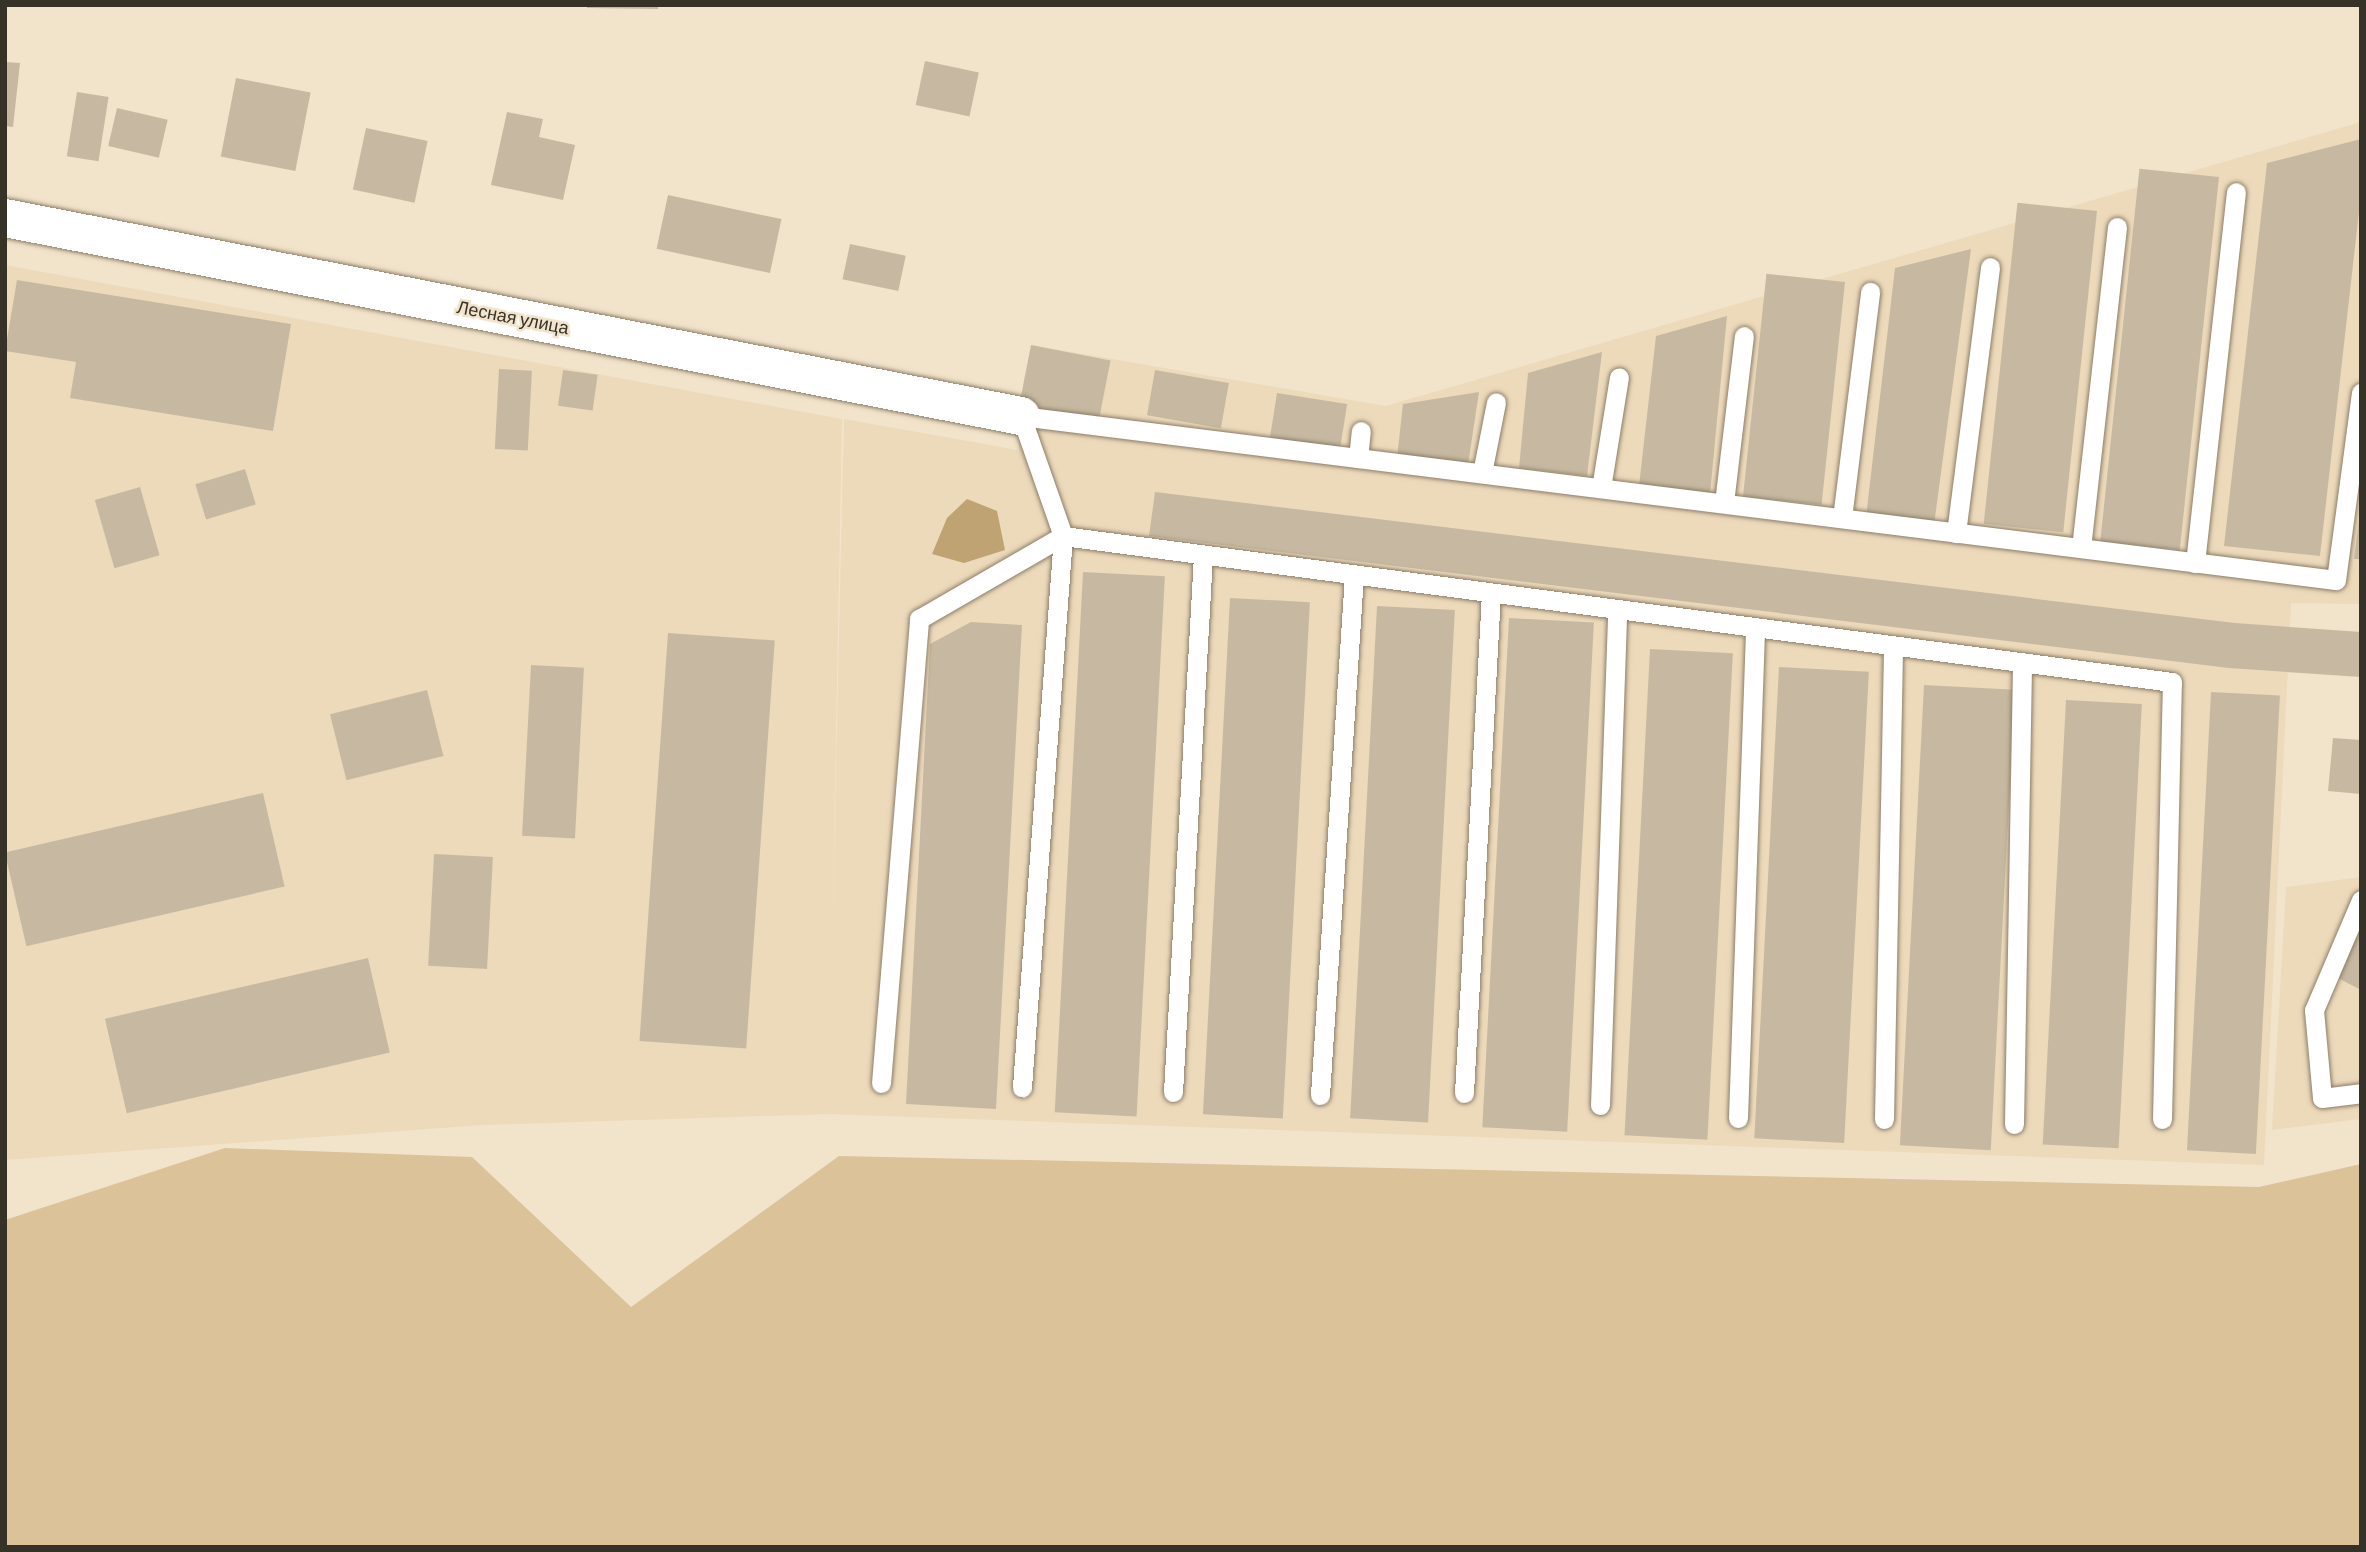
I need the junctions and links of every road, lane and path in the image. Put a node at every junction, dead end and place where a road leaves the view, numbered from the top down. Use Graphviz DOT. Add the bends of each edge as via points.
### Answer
graph roads {
  1 [pos="2236,192"];
  2 [pos="5,218"];
  3 [pos="2117,227"];
  4 [pos="1990,267"];
  5 [pos="1870,292"];
  6 [pos="1744,336"];
  7 [pos="1619,377"];
  8 [pos="2361,393"];
  9 [pos="1496,402"];
  10 [pos="1021,416"];
  11 [pos="1361,431"];
  12 [pos="1359,458"];
  13 [pos="1482,473"];
  14 [pos="1601,488"];
  15 [pos="1724,503"];
  16 [pos="1842,518"];
  17 [pos="1956,533"];
  18 [pos="1063,536"];
  19 [pos="2081,548"];
  20 [pos="1203,555"];
  21 [pos="2194,563"];
  22 [pos="1354,575"];
  23 [pos="1491,593"];
  24 [pos="1618,609"];
  25 [pos="1755,628"];
  26 [pos="1893,646"];
  27 [pos="2022,662"];
  28 [pos="2361,900"];
  29 [pos="881,1083"];
  30 [pos="1022,1087"];
  31 [pos="1173,1092"];
  32 [pos="1464,1093"];
  33 [pos="2361,1093"];
  34 [pos="1320,1095"];
  35 [pos="1600,1105"];
  36 [pos="1738,1118"];
  37 [pos="1884,1119"];
  38 [pos="2162,1119"];
  39 [pos="2014,1124"];
  1 -- 21 [label="lane"];
  2 -- 10 [label="street, Лесная улица"];
  3 -- 19 [label="lane"];
  4 -- 17 [label="lane"];
  5 -- 16 [label="lane"];
  6 -- 15 [label="lane"];
  7 -- 14 [label="lane"];
  8 -- 21 [label="lane" via="2336,580"];
  9 -- 13 [label="lane"];
  10 -- 12 [label="lane"];
  10 -- 18 [label="lane"];
  11 -- 12 [label="lane"];
  12 -- 13 [label="lane"];
  13 -- 14 [label="lane"];
  14 -- 15 [label="lane"];
  15 -- 16 [label="lane"];
  16 -- 17 [label="lane"];
  17 -- 19 [label="lane"];
  18 -- 20 [label="lane"];
  18 -- 29 [label="lane" via="919,619"];
  18 -- 30 [label="lane"];
  19 -- 21 [label="lane"];
  20 -- 22 [label="lane"];
  20 -- 31 [label="lane"];
  22 -- 23 [label="lane"];
  22 -- 34 [label="lane"];
  23 -- 24 [label="lane"];
  23 -- 32 [label="lane"];
  24 -- 25 [label="lane"];
  24 -- 35 [label="lane"];
  25 -- 26 [label="lane"];
  25 -- 36 [label="lane"];
  26 -- 27 [label="lane"];
  26 -- 37 [label="lane"];
  27 -- 38 [label="lane" via="2172,682"];
  27 -- 39 [label="lane"];
  28 -- 33 [label="lane" via="2314,1010 2322,1098"];
}
